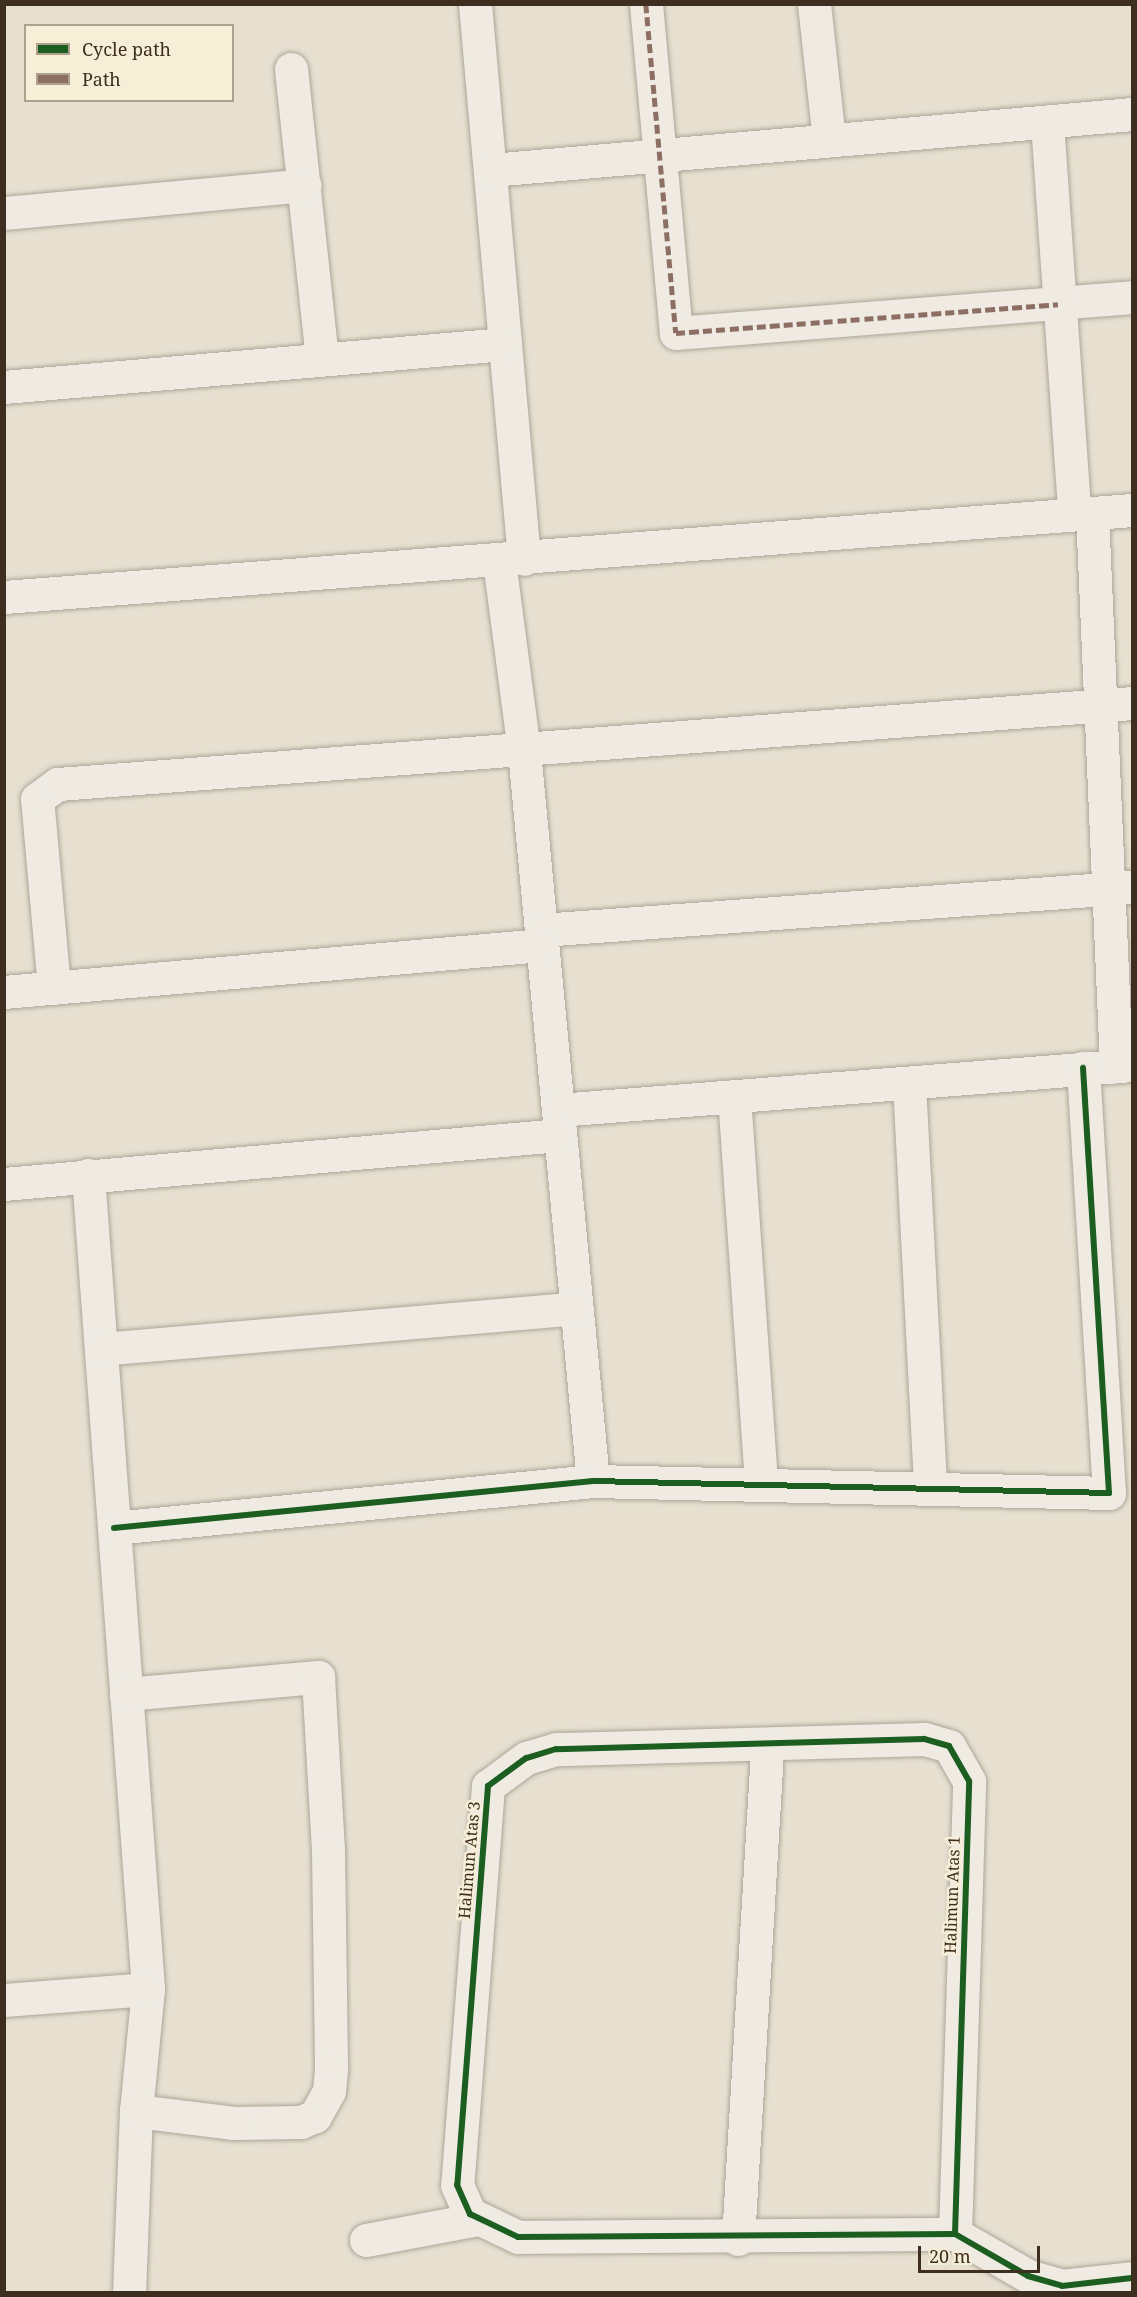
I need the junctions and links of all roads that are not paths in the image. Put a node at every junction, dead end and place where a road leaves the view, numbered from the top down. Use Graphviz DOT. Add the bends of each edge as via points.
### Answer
graph roads {
  1 [pos="475,4"];
  2 [pos="646,4"];
  3 [pos="814,4"];
  4 [pos="291,69"];
  5 [pos="1132,114"];
  6 [pos="1047,122"];
  7 [pos="829,140"];
  8 [pos="659,154"];
  9 [pos="491,170"];
  10 [pos="305,185"];
  11 [pos="4,213"];
  12 [pos="1132,297"];
  13 [pos="1058,304"];
  14 [pos="505,344"];
  15 [pos="322,359"];
  16 [pos="4,387"];
  17 [pos="1132,510"];
  18 [pos="1083,513"];
  19 [pos="512,560"];
  20 [pos="4,597"];
  21 [pos="1118,705"];
  22 [pos="524,751"];
  23 [pos="1122,888"];
  24 [pos="541,937"];
  25 [pos="54,988"];
  26 [pos="4,992"];
  27 [pos="1124,1065"];
  28 [pos="1083,1068"];
  29 [pos="909,1083"];
  30 [pos="734,1096"];
  31 [pos="559,1122"];
  32 [pos="88,1175"];
  33 [pos="4,1184"];
  34 [pos="576,1308"];
  35 [pos="101,1349"];
  36 [pos="593,1481"];
  37 [pos="761,1484"];
  38 [pos="930,1487"];
  39 [pos="1121,1493"];
  40 [pos="114,1528"];
  41 [pos="126,1694"];
  42 [pos="767,1746"];
  43 [pos="148,1989"];
  44 [pos="4,2000"];
  45 [pos="136,2111"];
  46 [pos="478,2219"];
  47 [pos="955,2234"];
  48 [pos="738,2239"];
  49 [pos="366,2240"];
  50 [pos="1132,2278"];
  51 [pos="1062,2289"];
  52 [pos="129,2292"];
  1 -- 9 [label="street"];
  2 -- 8 [label="street"];
  3 -- 7 [label="street"];
  4 -- 10 [label="street"];
  5 -- 6 [label="street"];
  6 -- 7 [label="street"];
  6 -- 13 [label="street"];
  7 -- 8 [label="street"];
  8 -- 9 [label="street"];
  8 -- 13 [label="street" via="676,333"];
  9 -- 14 [label="street"];
  10 -- 11 [label="street"];
  10 -- 15 [label="street"];
  12 -- 13 [label="street"];
  13 -- 18 [label="street"];
  14 -- 15 [label="street"];
  14 -- 19 [label="street"];
  15 -- 16 [label="street"];
  17 -- 18 [label="street"];
  18 -- 19 [label="street"];
  18 -- 21 [label="street"];
  19 -- 20 [label="street"];
  19 -- 22 [label="street"];
  21 -- 22 [label="street"];
  21 -- 23 [label="street"];
  22 -- 24 [label="street"];
  22 -- 25 [label="street" via="58,784 43,791 37,799"];
  23 -- 24 [label="street"];
  23 -- 27 [label="street"];
  24 -- 25 [label="street"];
  24 -- 31 [label="street"];
  25 -- 26 [label="street"];
  27 -- 28 [label="street"];
  28 -- 29 [label="street"];
  28 -- 39 [label="street"];
  29 -- 30 [label="street"];
  29 -- 38 [label="street"];
  30 -- 31 [label="street"];
  30 -- 37 [label="street"];
  31 -- 32 [label="street"];
  31 -- 34 [label="street"];
  32 -- 33 [label="street"];
  32 -- 35 [label="street"];
  34 -- 35 [label="street"];
  34 -- 36 [label="street"];
  35 -- 40 [label="street"];
  36 -- 37 [label="street"];
  36 -- 40 [label="street"];
  37 -- 38 [label="street"];
  38 -- 39 [label="street"];
  40 -- 41 [label="street"];
  41 -- 43 [label="street"];
  41 -- 45 [label="street" via="318,1677 329,1895 331,2069 329,2091 315,2116 301,2122 234,2123"];
  42 -- 46 [label="street, Halimun Atas 3" via="556,1749 526,1758 488,1786 457,2185"];
  42 -- 47 [label="street, Halimun Atas 1" via="924,1738 949,1746 969,1781"];
  42 -- 48 [label="street"];
  43 -- 44 [label="street"];
  43 -- 45 [label="street"];
  45 -- 52 [label="street"];
  46 -- 48 [label="street" via="518,2237"];
  46 -- 49 [label="street"];
  47 -- 48 [label="street"];
  47 -- 51 [label="street" via="1028,2276"];
  50 -- 51 [label="street"];
}
